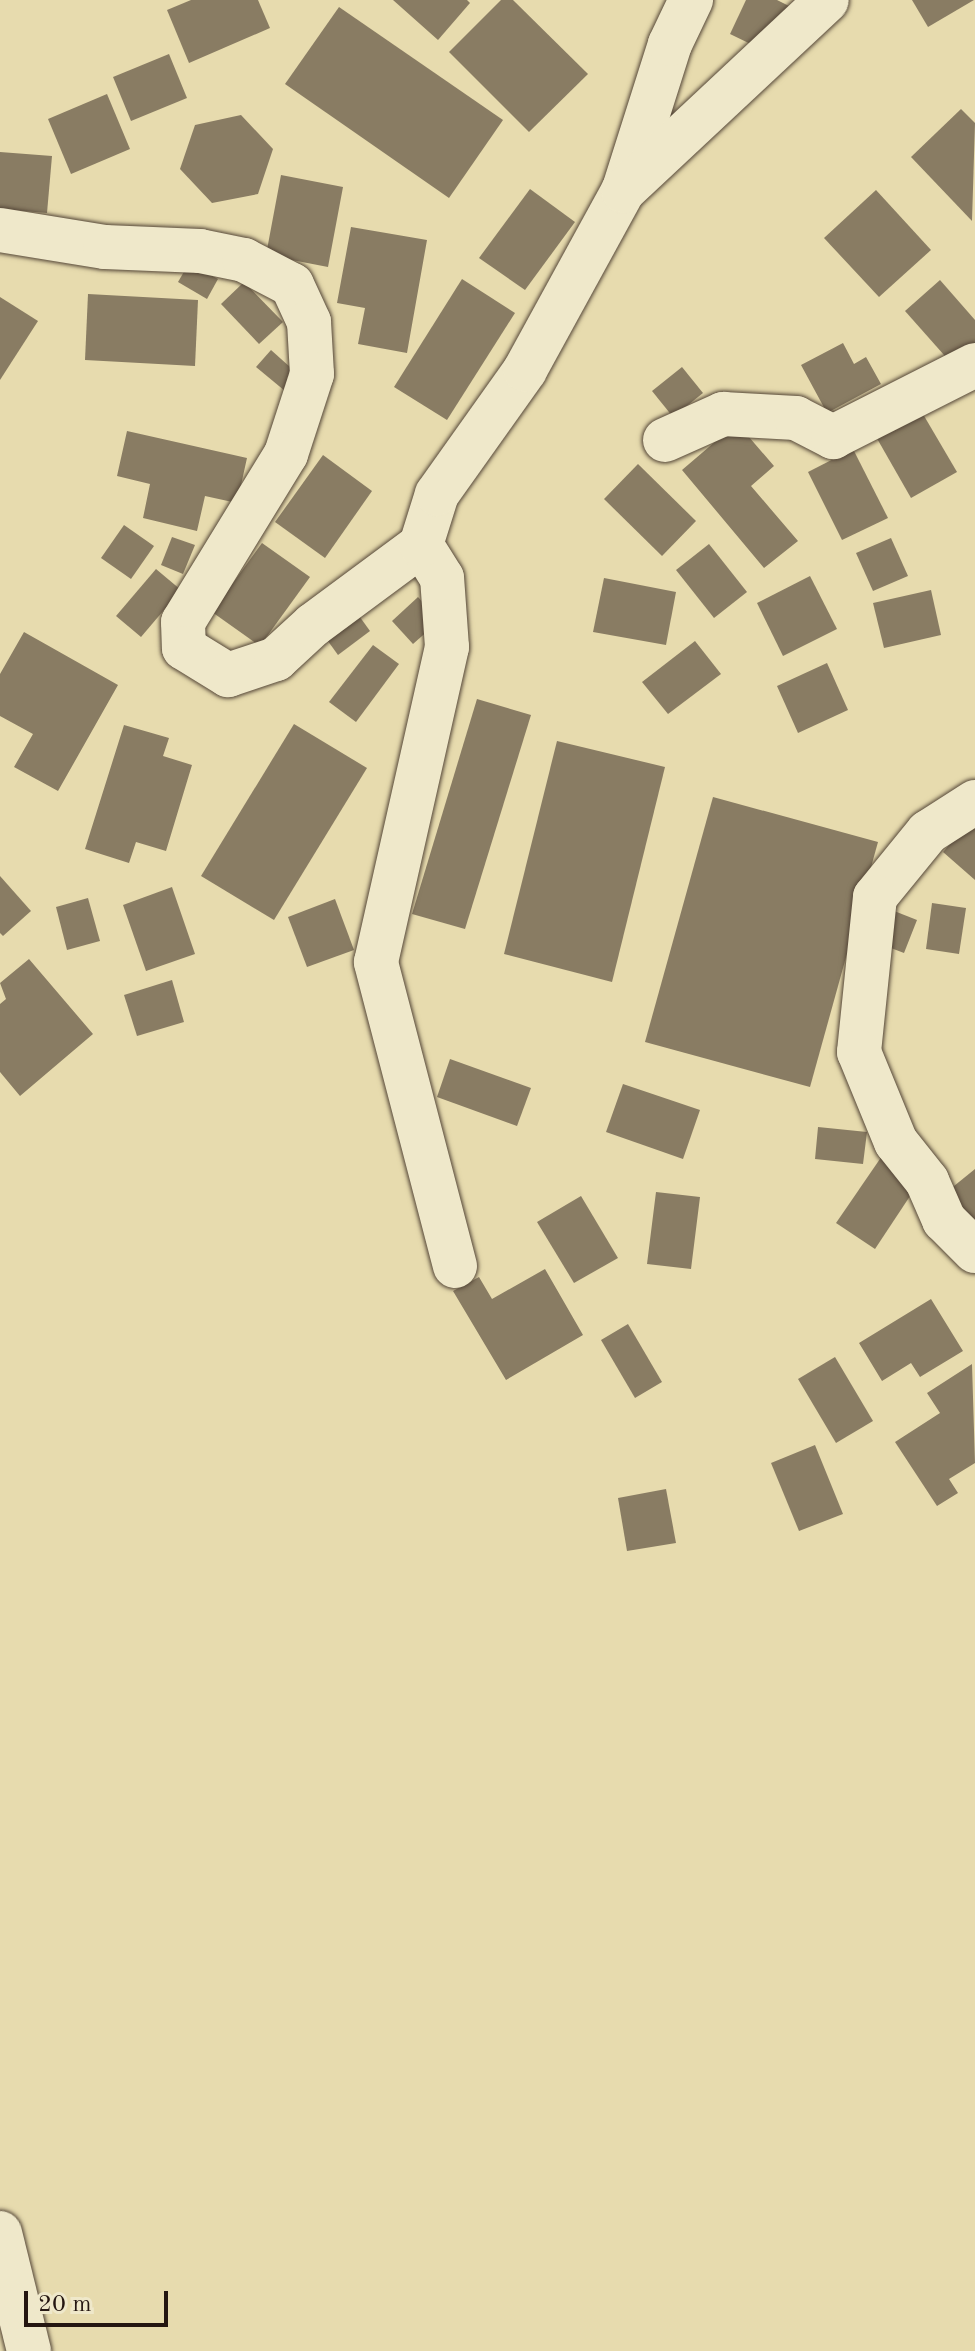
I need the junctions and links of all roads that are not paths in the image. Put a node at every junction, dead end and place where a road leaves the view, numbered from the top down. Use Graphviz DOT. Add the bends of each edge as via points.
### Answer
graph roads {
  1 [pos="691,0"];
  2 [pos="827,0"];
  3 [pos="623,191"];
  4 [pos="0,230"];
  5 [pos="975,365"];
  6 [pos="665,440"];
  7 [pos="421,545"];
  8 [pos="975,802"];
  9 [pos="975,1251"];
  10 [pos="455,1266"];
  11 [pos="0,2233"];
  12 [pos="29,2351"];
  1 -- 3 [label="street" via="670,44"];
  2 -- 3 [label="street"];
  3 -- 7 [label="street" via="525,370 437,494"];
  4 -- 7 [label="street" via="105,247 200,251 244,260 292,285 309,322 312,374 286,454 183,622 184,648 228,675 276,659"];
  5 -- 6 [label="street" via="833,437 796,418 723,414"];
  7 -- 10 [label="street" via="442,578 447,647 376,962"];
  8 -- 9 [label="street" via="928,832 875,897 859,1052 896,1142 927,1181 944,1220"];
  11 -- 12 [label="street"];
}
